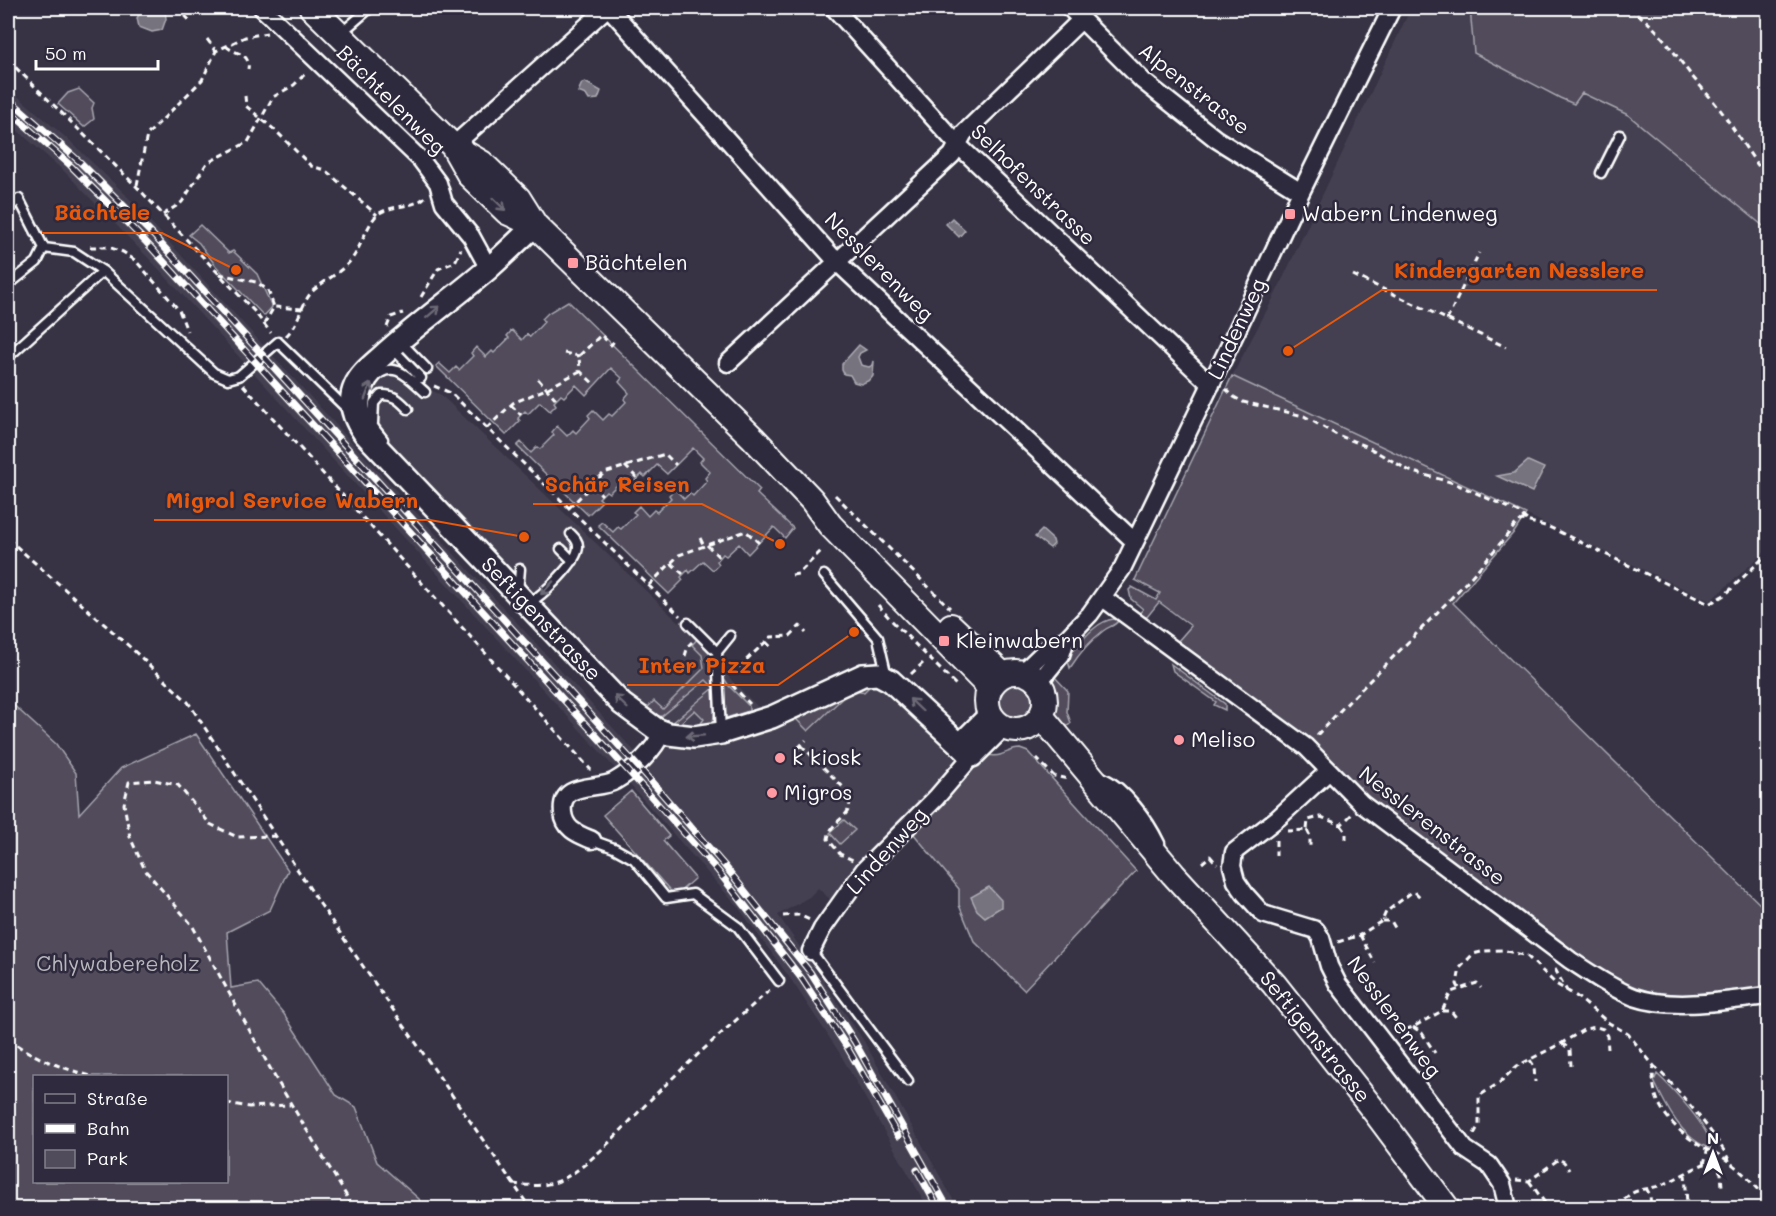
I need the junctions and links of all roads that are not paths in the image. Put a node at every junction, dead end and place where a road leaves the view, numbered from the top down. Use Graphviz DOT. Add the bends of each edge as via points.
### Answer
graph roads {
  1 [pos="262,8"];
  2 [pos="312,8"];
  3 [pos="370,8"];
  4 [pos="608,8"];
  5 [pos="834,8"];
  6 [pos="1391,8"];
  7 [pos="1075,14"];
  8 [pos="340,34"];
  9 [pos="1620,135"];
  10 [pos="958,145"];
  11 [pos="453,146"];
  12 [pos="1601,173"];
  13 [pos="1301,192"];
  14 [pos="8,209"];
  15 [pos="535,225"];
  16 [pos="44,248"];
  17 [pos="838,263"];
  18 [pos="489,268"];
  19 [pos="103,271"];
  20 [pos="8,285"];
  21 [pos="396,344"];
  22 [pos="8,357"];
  23 [pos="728,363"];
  24 [pos="427,369"];
  25 [pos="421,378"];
  26 [pos="1213,380"];
  27 [pos="425,392"];
  28 [pos="408,409"];
  29 [pos="353,415"];
  30 [pos="373,426"];
  31 [pos="390,446"];
  32 [pos="414,471"];
  33 [pos="426,495"];
  34 [pos="572,534"];
  35 [pos="1134,541"];
  36 [pos="561,549"];
  37 [pos="573,561"];
  38 [pos="520,569"];
  39 [pos="824,575"];
  40 [pos="1103,598"];
  41 [pos="523,600"];
  42 [pos="688,623"];
  43 [pos="730,636"];
  44 [pos="717,652"];
  45 [pos="887,678"];
  46 [pos="1014,680"];
  47 [pos="996,720"];
  48 [pos="1035,722"];
  49 [pos="663,731"];
  50 [pos="721,733"];
  51 [pos="966,751"];
  52 [pos="1329,771"];
  53 [pos="592,840"];
  54 [pos="1173,874"];
  55 [pos="811,951"];
  56 [pos="779,981"];
  57 [pos="1768,996"];
  58 [pos="908,1081"];
  59 [pos="1447,1209"];
  60 [pos="1509,1209"];
  1 -- 18 [label="street, Bächtelenweg" via="422,160 438,183 444,203 471,236"];
  2 -- 8 [label="main road"];
  3 -- 8 [label="lane"];
  4 -- 11 [label="street"];
  4 -- 17 [label="street, Nesslerenweg"];
  5 -- 10 [label="street, Selhofenstrasse"];
  6 -- 13 [label="street, Lindenweg"];
  7 -- 10 [label="street" via="964,133"];
  7 -- 13 [label="street, Alpenstrasse" via="1143,81 1216,139"];
  8 -- 11 [label="main road"];
  9 -- 12 [label="lane"];
  10 -- 17 [label="street"];
  10 -- 26 [label="street, Selhofenstrasse"];
  11 -- 15 [label="main road" via="482,163 518,198"];
  13 -- 26 [label="street, Lindenweg"];
  14 -- 16 [label="lane" via="19,199"];
  15 -- 18 [label="street"];
  15 -- 46 [label="main road" via="750,435 812,500 830,525"];
  16 -- 19 [label="lane" via="74,252"];
  16 -- 20 [label="lane" via="37,262"];
  17 -- 23 [label="street"];
  17 -- 35 [label="street, Nesslerenweg"];
  21 -- 18 [label="street, one-way"];
  19 -- 22 [label="lane"];
  19 -- 29 [label="lane" via="214,373 235,378 278,342"];
  21 -- 24 [label="lane"];
  21 -- 25 [label="lane"];
  21 -- 29 [label="street" via="355,385 351,399"];
  26 -- 35 [label="street, Lindenweg"];
  30 -- 27 [label="lane, one-way" via="365,400 370,383 381,374 399,372"];
  28 -- 30 [label="lane" via="392,396 378,397 373,408"];
  29 -- 33 [label="street, Seftigenstrasse" via="364,433"];
  30 -- 31 [label="lane"];
  32 -- 33 [label="lane"];
  33 -- 41 [label="street, Seftigenstrasse"];
  34 -- 37 [label="lane" via="579,547"];
  35 -- 40 [label="street, Lindenweg"];
  36 -- 37 [label="lane"];
  37 -- 41 [label="lane, one-way" via="540,596"];
  38 -- 41 [label="lane"];
  39 -- 45 [label="lane" via="878,638"];
  40 -- 46 [label="street, Lindenweg" via="1066,639 1061,655"];
  40 -- 52 [label="street, Nesslerenstrasse" via="1306,747"];
  49 -- 41 [label="street, Seftigenstrasse, one-way" via="622,705"];
  42 -- 44 [label="lane"];
  43 -- 44 [label="lane"];
  44 -- 50 [label="lane"];
  45 -- 50 [label="street, Seftigenstrasse" via="863,675 772,717"];
  51 -- 45 [label="street, one-way"];
  46 -- 47 [label="main road" via="988,706"];
  46 -- 48 [label="main road" via="1045,699"];
  47 -- 48 [label="main road" via="1011,729"];
  47 -- 51 [label="street, Lindenweg"];
  48 -- 54 [label="main road, Seftigenstrasse" via="1083,766"];
  48 -- 54 [label="main road, Seftigenstrasse" via="1131,843"];
  50 -- 49 [label="street, Seftigenstrasse, one-way" via="681,736"];
  49 -- 53 [label="street" via="657,744 612,783 582,787 569,794 563,808 565,821 575,832"];
  51 -- 55 [label="street, Lindenweg" via="936,798 869,866 822,929"];
  52 -- 57 [label="street, Nesslerenstrasse" via="1362,804 1602,981 1635,997 1664,1003"];
  52 -- 60 [label="street, Nesslerenweg" via="1234,852 1232,867 1236,881 1263,914 1316,930 1338,984 1465,1149 1489,1165 1502,1184"];
  53 -- 56 [label="lane" via="634,860 666,898 693,894 738,927"];
  54 -- 59 [label="main road, Seftigenstrasse" via="1274,984"];
  55 -- 58 [label="lane"];
}
